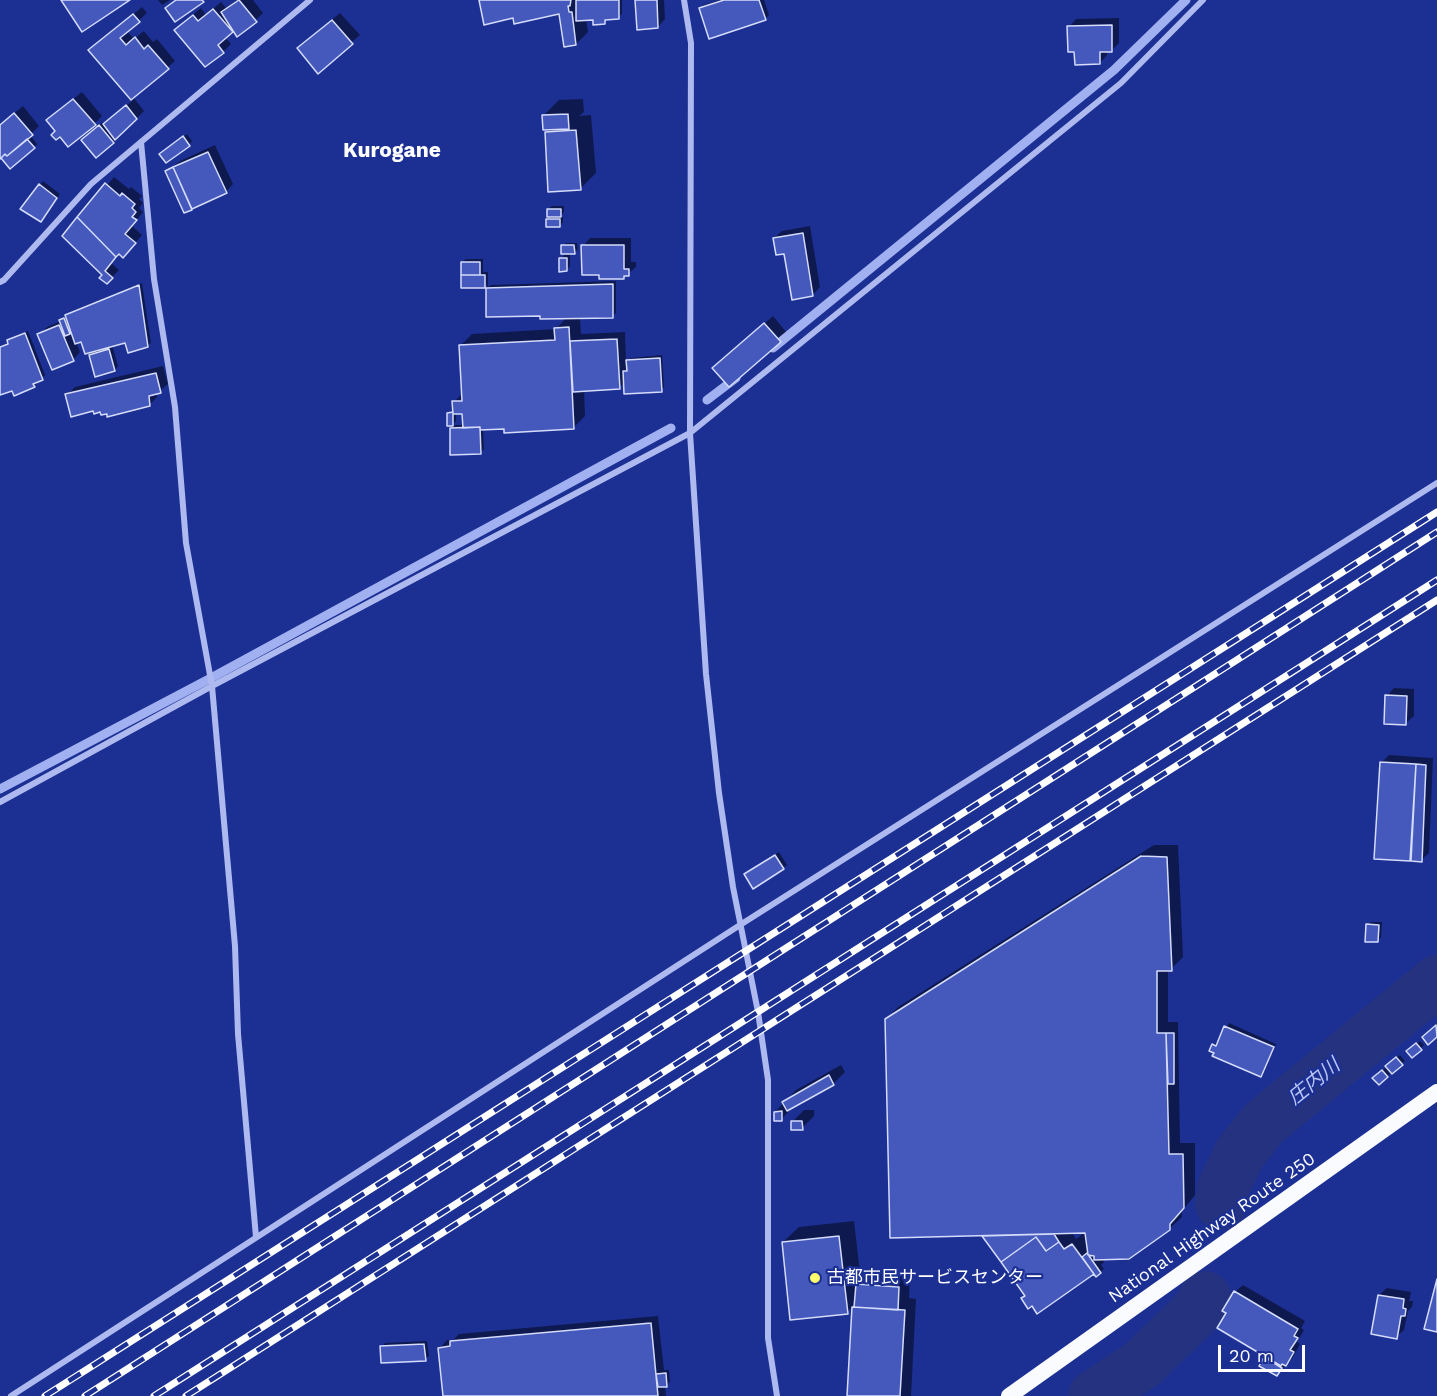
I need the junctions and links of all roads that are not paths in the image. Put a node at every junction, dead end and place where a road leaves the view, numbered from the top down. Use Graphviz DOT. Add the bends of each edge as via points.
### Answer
graph roads {
  1 [pos="310,0"];
  2 [pos="684,0"];
  3 [pos="1203,0"];
  4 [pos="141,142"];
  5 [pos="0,282"];
  6 [pos="690,433"];
  7 [pos="1437,483"];
  8 [pos="212,686"];
  9 [pos="0,802"];
  10 [pos="740,925"];
  11 [pos="1437,1092"];
  12 [pos="256,1237"];
  13 [pos="11,1396"];
  14 [pos="777,1396"];
  15 [pos="1009,1396"];
  1 -- 4 [label="street"];
  2 -- 6 [label="street" via="691,43"];
  3 -- 6 [label="street" via="1121,83"];
  4 -- 5 [label="street" via="91,184"];
  4 -- 8 [label="street" via="154,279 175,407 186,543"];
  6 -- 8 [label="street"];
  6 -- 10 [label="street" via="706,674 719,793"];
  7 -- 10 [label="street"];
  8 -- 9 [label="street"];
  8 -- 12 [label="street"];
  10 -- 12 [label="street"];
  10 -- 14 [label="street" via="768,1080 768,1338"];
  11 -- 15 [label="highway, National Highway Route 250"];
  12 -- 13 [label="street"];
}
